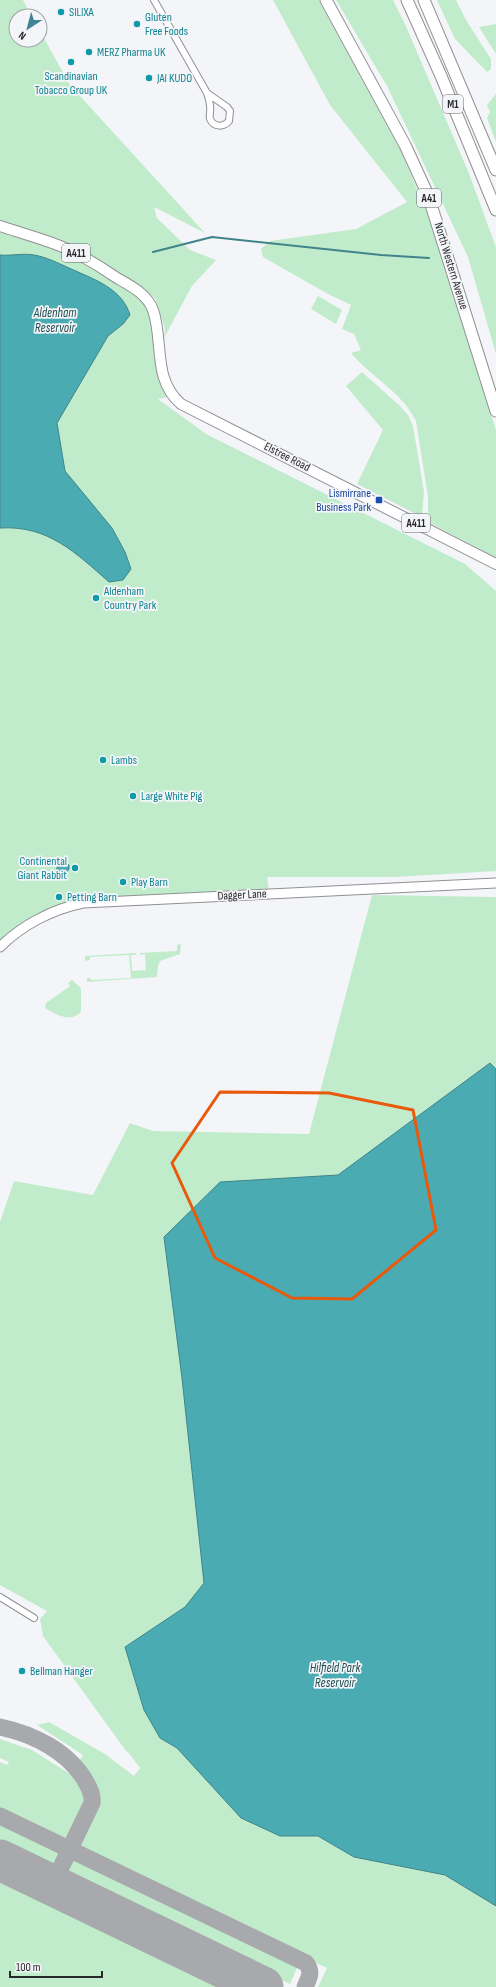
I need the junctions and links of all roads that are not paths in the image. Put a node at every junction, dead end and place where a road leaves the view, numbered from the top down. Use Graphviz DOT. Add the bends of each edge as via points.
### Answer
graph roads {
  1 [pos="154,0"];
  2 [pos="326,0"];
  3 [pos="407,0"];
  4 [pos="424,0"];
  5 [pos="207,92"];
  6 [pos="224,105"];
  7 [pos="210,111"];
  8 [pos="496,170"];
  9 [pos="496,210"];
  10 [pos="0,226"];
  11 [pos="496,410"];
  12 [pos="496,564"];
  13 [pos="496,883"];
  14 [pos="0,947"];
  15 [pos="0,1597"];
  16 [pos="34,1618"];
  1 -- 5 [label="street"];
  2 -- 11 [label="highway, North Western Avenue / A41" via="405,145 428,195"];
  3 -- 9 [label="highway, M1"];
  4 -- 8 [label="highway, M1"];
  5 -- 6 [label="street"];
  5 -- 7 [label="street"];
  6 -- 7 [label="street" via="215,106"];
  6 -- 7 [label="street" via="231,114 229,121 224,125 214,124 210,118"];
  10 -- 12 [label="main road, Elstree Road / A411" via="77,253 144,297 156,321 163,379 169,393 181,404"];
  13 -- 14 [label="street, Dagger Lane" via="83,903 68,906 36,920"];
  15 -- 16 [label="street"];
}
